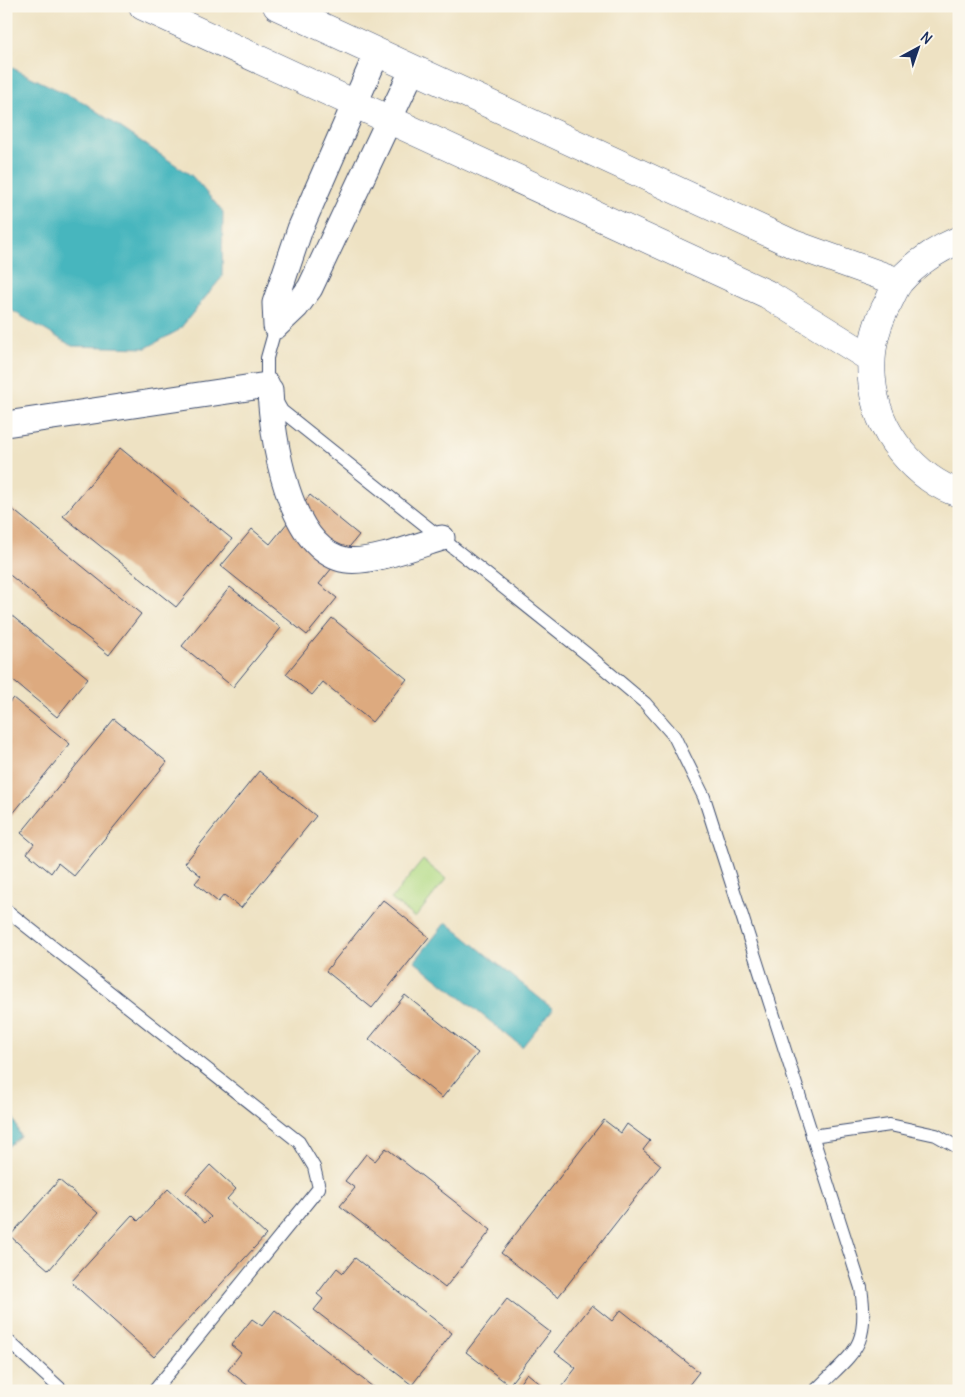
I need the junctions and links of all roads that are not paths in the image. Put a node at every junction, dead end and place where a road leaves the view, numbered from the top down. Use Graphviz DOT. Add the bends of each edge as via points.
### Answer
graph roads {
  1 [pos="143,6"];
  2 [pos="277,6"];
  3 [pos="377,53"];
  4 [pos="413,69"];
  5 [pos="355,105"];
  6 [pos="389,121"];
  7 [pos="959,240"];
  8 [pos="899,282"];
  9 [pos="276,326"];
  10 [pos="870,358"];
  11 [pos="268,388"];
  12 [pos="6,424"];
  13 [pos="959,493"];
  14 [pos="442,538"];
  15 [pos="6,910"];
  16 [pos="812,1136"];
  17 [pos="959,1148"];
  18 [pos="6,1339"];
  19 [pos="63,1391"];
  20 [pos="154,1391"];
  21 [pos="816,1391"];
  1 -- 5 [label="street"];
  2 -- 3 [label="street"];
  3 -- 4 [label="street"];
  3 -- 5 [label="street"];
  4 -- 6 [label="street"];
  4 -- 8 [label="street" via="793,244"];
  5 -- 6 [label="street"];
  5 -- 9 [label="street" via="282,276 275,304"];
  6 -- 9 [label="street" via="310,288"];
  6 -- 10 [label="street" via="767,294"];
  7 -- 8 [label="street" via="930,254"];
  8 -- 10 [label="street" via="879,318"];
  9 -- 11 [label="lane" via="267,358"];
  10 -- 13 [label="street" via="874,399 890,436 916,468"];
  11 -- 12 [label="street"];
  11 -- 14 [label="lane" via="282,410"];
  11 -- 14 [label="street" via="283,480 302,523 330,555 347,560 387,555"];
  14 -- 16 [label="lane" via="588,655 645,704 674,736 704,797"];
  15 -- 20 [label="lane" via="299,1142 314,1167 319,1188"];
  16 -- 17 [label="lane" via="890,1125 936,1135"];
  16 -- 21 [label="lane" via="861,1288 865,1318 862,1338 854,1352"];
  18 -- 19 [label="lane"];
}
